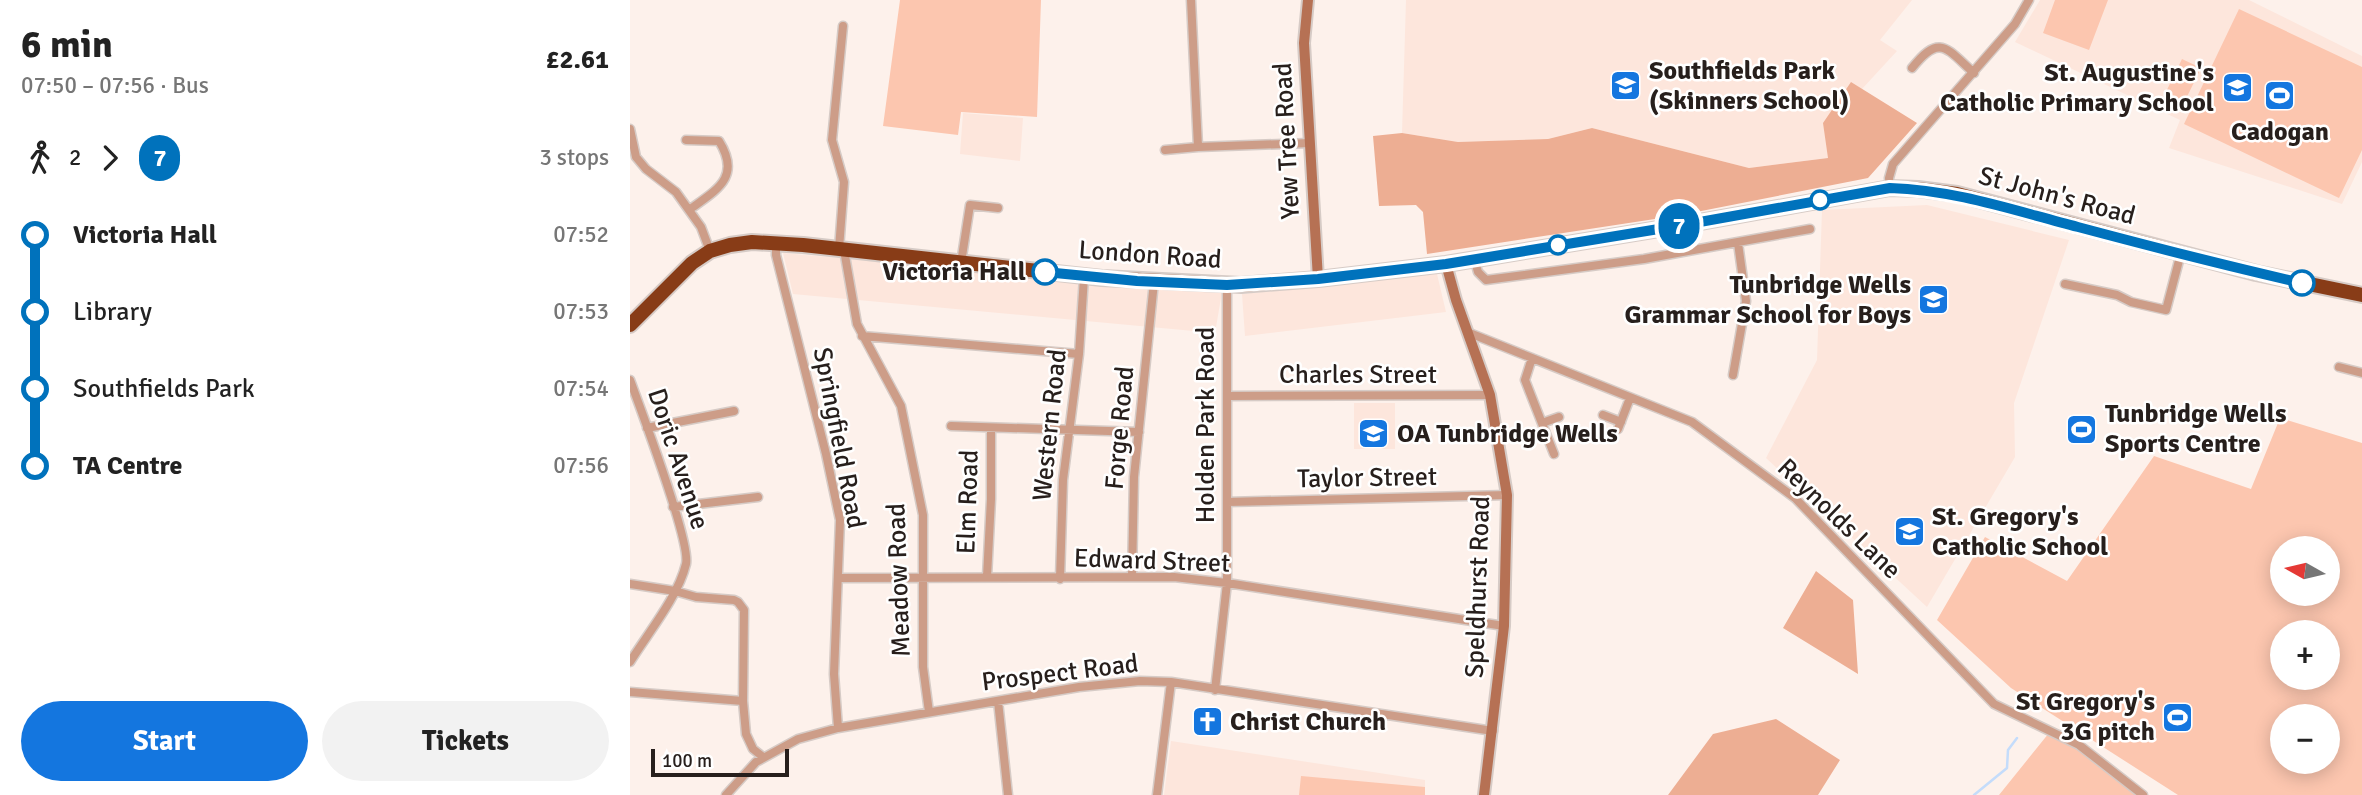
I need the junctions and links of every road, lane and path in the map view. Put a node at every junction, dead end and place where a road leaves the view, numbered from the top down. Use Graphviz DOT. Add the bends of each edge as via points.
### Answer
graph roads {
  1 [pos="1191,0"];
  2 [pos="1308,0"];
  3 [pos="2029,0"];
  4 [pos="843,26"];
  5 [pos="1912,68"];
  6 [pos="1974,73"];
  7 [pos="630,129"];
  8 [pos="687,140"];
  9 [pos="1310,142"];
  10 [pos="1198,147"];
  11 [pos="1165,150"];
  12 [pos="1890,188"];
  13 [pos="998,208"];
  14 [pos="690,210"];
  15 [pos="1683,225"];
  16 [pos="1810,229"];
  17 [pos="776,243"];
  18 [pos="1738,243"];
  19 [pos="842,249"];
  20 [pos="710,251"];
  21 [pos="1689,251"];
  22 [pos="2181,253"];
  23 [pos="1474,258"];
  24 [pos="961,263"];
  25 [pos="1446,264"];
  26 [pos="1084,276"];
  27 [pos="1318,279"];
  28 [pos="1154,282"];
  29 [pos="2064,284"];
  30 [pos="1227,285"];
  31 [pos="2362,295"];
  32 [pos="630,325"];
  33 [pos="1467,332"];
  34 [pos="862,336"];
  35 [pos="1079,355"];
  36 [pos="1532,358"];
  37 [pos="2339,367"];
  38 [pos="2362,373"];
  39 [pos="1733,376"];
  40 [pos="630,380"];
  41 [pos="1490,395"];
  42 [pos="1227,396"];
  43 [pos="1630,398"];
  44 [pos="734,411"];
  45 [pos="1603,415"];
  46 [pos="1559,417"];
  47 [pos="1542,423"];
  48 [pos="951,426"];
  49 [pos="647,428"];
  50 [pos="991,428"];
  51 [pos="1070,429"];
  52 [pos="1139,432"];
  53 [pos="1554,454"];
  54 [pos="1507,495"];
  55 [pos="758,497"];
  56 [pos="1227,502"];
  57 [pos="673,507"];
  58 [pos="1132,577"];
  59 [pos="838,578"];
  60 [pos="923,578"];
  61 [pos="987,578"];
  62 [pos="1060,579"];
  63 [pos="1227,583"];
  64 [pos="630,584"];
  65 [pos="675,591"];
  66 [pos="1504,626"];
  67 [pos="630,662"];
  68 [pos="1171,682"];
  69 [pos="1215,690"];
  70 [pos="630,692"];
  71 [pos="743,701"];
  72 [pos="998,701"];
  73 [pos="929,712"];
  74 [pos="838,728"];
  75 [pos="1493,731"];
  76 [pos="763,757"];
  77 [pos="726,795"];
  78 [pos="1008,795"];
  79 [pos="1157,795"];
  80 [pos="1484,795"];
  81 [pos="2143,795"];
  1 -- 10 [label="street"];
  2 -- 9 [label="street, Yew Tree Road" via="1304,43"];
  3 -- 6 [label="street"];
  4 -- 19 [label="street, Meadow Road" via="832,140 844,182"];
  5 -- 6 [label="street" via="1925,52 1943,47"];
  6 -- 12 [label="street" via="1893,164"];
  7 -- 14 [label="street" via="636,157"];
  8 -- 14 [label="street" via="719,141 729,171 724,182"];
  9 -- 10 [label="street"];
  9 -- 27 [label="street, Yew Tree Road"];
  10 -- 11 [label="street"];
  12 -- 15 [label="highway, St John's Road"];
  12 -- 22 [label="highway, St John's Road" via="1956,194"];
  13 -- 24 [label="street" via="970,205"];
  14 -- 20 [label="street"];
  15 -- 21 [label="street"];
  15 -- 23 [label="highway, St John's Road"];
  16 -- 18 [label="street"];
  17 -- 19 [label="highway, London Road"];
  17 -- 20 [label="highway, London Road" via="752,242"];
  17 -- 59 [label="street, Springfield Road" via="840,520"];
  18 -- 21 [label="street"];
  18 -- 39 [label="street" via="1746,300"];
  19 -- 24 [label="highway, London Road"];
  19 -- 34 [label="street, Meadow Road"];
  20 -- 32 [label="highway, London Road" via="674,279"];
  21 -- 23 [label="street" via="1486,280"];
  22 -- 29 [label="street" via="2166,310"];
  22 -- 31 [label="highway, St John's Road"];
  23 -- 25 [label="highway, St John's Road"];
  24 -- 26 [label="highway, London Road"];
  25 -- 27 [label="highway, London Road"];
  25 -- 33 [label="street, Speldhurst Road"];
  26 -- 28 [label="highway, London Road"];
  26 -- 35 [label="street, Western Road"];
  27 -- 30 [label="highway, London Road"];
  28 -- 30 [label="highway, London Road"];
  28 -- 52 [label="street, Forge Road"];
  30 -- 42 [label="street, Holden Park Road"];
  33 -- 36 [label="street, Reynolds Lane"];
  33 -- 41 [label="street, Speldhurst Road"];
  34 -- 35 [label="street"];
  34 -- 60 [label="street, Meadow Road" via="901,407 923,515"];
  35 -- 51 [label="street, Western Road"];
  36 -- 43 [label="street, Reynolds Lane"];
  36 -- 47 [label="street" via="1525,380"];
  37 -- 38 [label="street"];
  40 -- 49 [label="street, Doric Avenue"];
  41 -- 42 [label="street, Charles Street"];
  41 -- 54 [label="street, Speldhurst Road"];
  42 -- 56 [label="street, Holden Park Road"];
  43 -- 45 [label="street" via="1619,426"];
  43 -- 81 [label="street, Reynolds Lane" via="1692,422 1795,498 1994,704 2078,745"];
  44 -- 49 [label="street"];
  46 -- 47 [label="street"];
  47 -- 53 [label="street"];
  48 -- 50 [label="street"];
  49 -- 57 [label="street, Doric Avenue"];
  50 -- 51 [label="street"];
  50 -- 61 [label="street, Elm Road"];
  51 -- 52 [label="street"];
  51 -- 62 [label="street, Western Road" via="1063,480"];
  52 -- 58 [label="street, Forge Road"];
  54 -- 56 [label="street, Taylor Street"];
  54 -- 66 [label="street, Speldhurst Road"];
  55 -- 57 [label="street"];
  56 -- 63 [label="street, Holden Park Road"];
  57 -- 65 [label="street, Doric Avenue" via="687,561"];
  58 -- 62 [label="street, Edward Street"];
  58 -- 63 [label="street, Edward Street"];
  59 -- 60 [label="street, Edward Street"];
  59 -- 74 [label="street, Springfield Road" via="834,674"];
  60 -- 61 [label="street, Edward Street"];
  60 -- 73 [label="street, Meadow Road" via="923,667"];
  61 -- 62 [label="street, Edward Street"];
  63 -- 66 [label="street, Edward Street"];
  63 -- 69 [label="street, Holden Park Road"];
  64 -- 65 [label="street"];
  65 -- 67 [label="street, Doric Avenue"];
  65 -- 71 [label="street" via="742,605"];
  66 -- 75 [label="street, Speldhurst Road"];
  68 -- 69 [label="street, Prospect Road"];
  68 -- 72 [label="street, Prospect Road" via="1079,687"];
  68 -- 79 [label="street"];
  69 -- 75 [label="street, Prospect Road"];
  70 -- 71 [label="street"];
  71 -- 76 [label="street" via="746,734"];
  72 -- 73 [label="street, Prospect Road"];
  72 -- 78 [label="street"];
  73 -- 74 [label="street, Prospect Road"];
  74 -- 76 [label="street, Prospect Road" via="799,739"];
  75 -- 80 [label="street, Speldhurst Road"];
  76 -- 77 [label="street, Prospect Road"];
}
